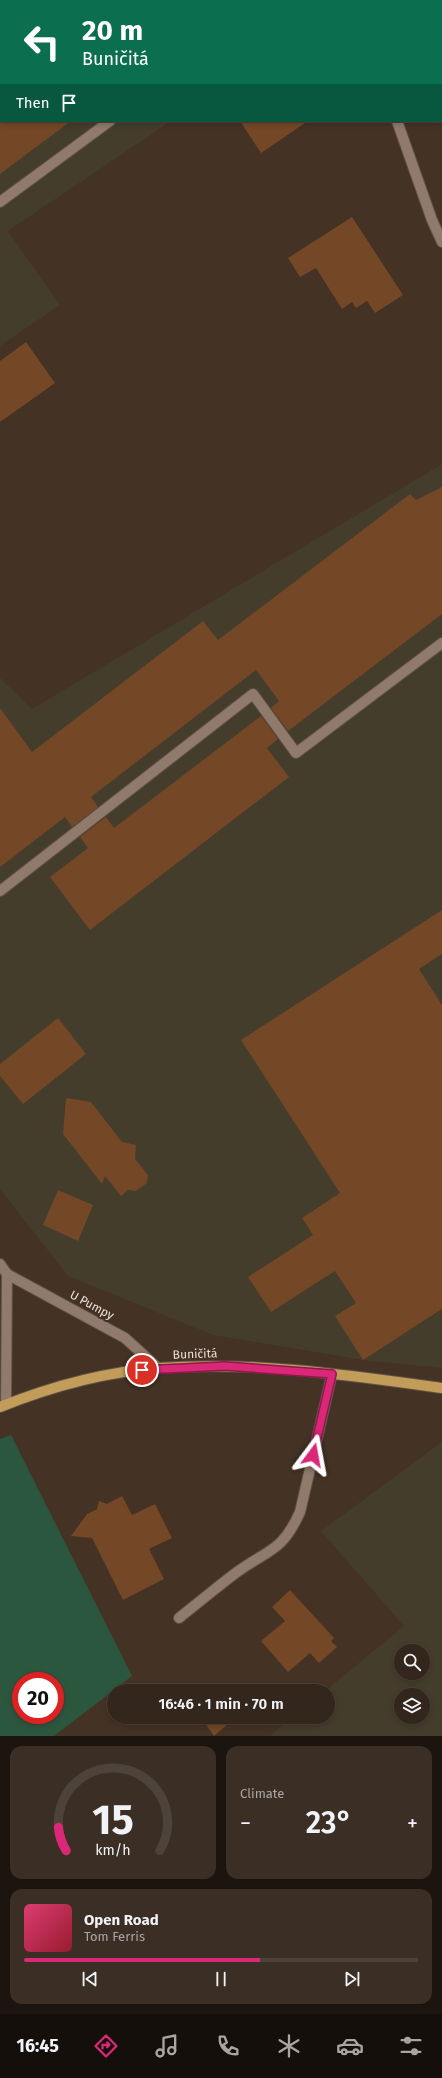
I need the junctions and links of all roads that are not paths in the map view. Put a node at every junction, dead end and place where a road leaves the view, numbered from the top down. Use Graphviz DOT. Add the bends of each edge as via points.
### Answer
graph roads {
  1 [pos="109,122"];
  2 [pos="397,122"];
  3 [pos="0,202"];
  4 [pos="442,242"];
  5 [pos="442,643"];
  6 [pos="0,891"];
  7 [pos="0,1264"];
  8 [pos="7,1274"];
  9 [pos="158,1368"];
  10 [pos="332,1374"];
  11 [pos="442,1388"];
  12 [pos="3,1405"];
  13 [pos="179,1618"];
  1 -- 3 [label="street"];
  2 -- 4 [label="street"];
  5 -- 6 [label="street" via="296,753 253,694"];
  7 -- 8 [label="street, U Pumpy"];
  8 -- 9 [label="street, U Pumpy" via="125,1338"];
  8 -- 12 [label="street"];
  9 -- 10 [label="main road, Buničitá" via="225,1366"];
  9 -- 12 [label="main road, Buničitá" via="95,1378 49,1389"];
  10 -- 11 [label="main road, Buničitá"];
  10 -- 13 [label="street" via="300,1512 292,1531 277,1548 238,1572"];
}
